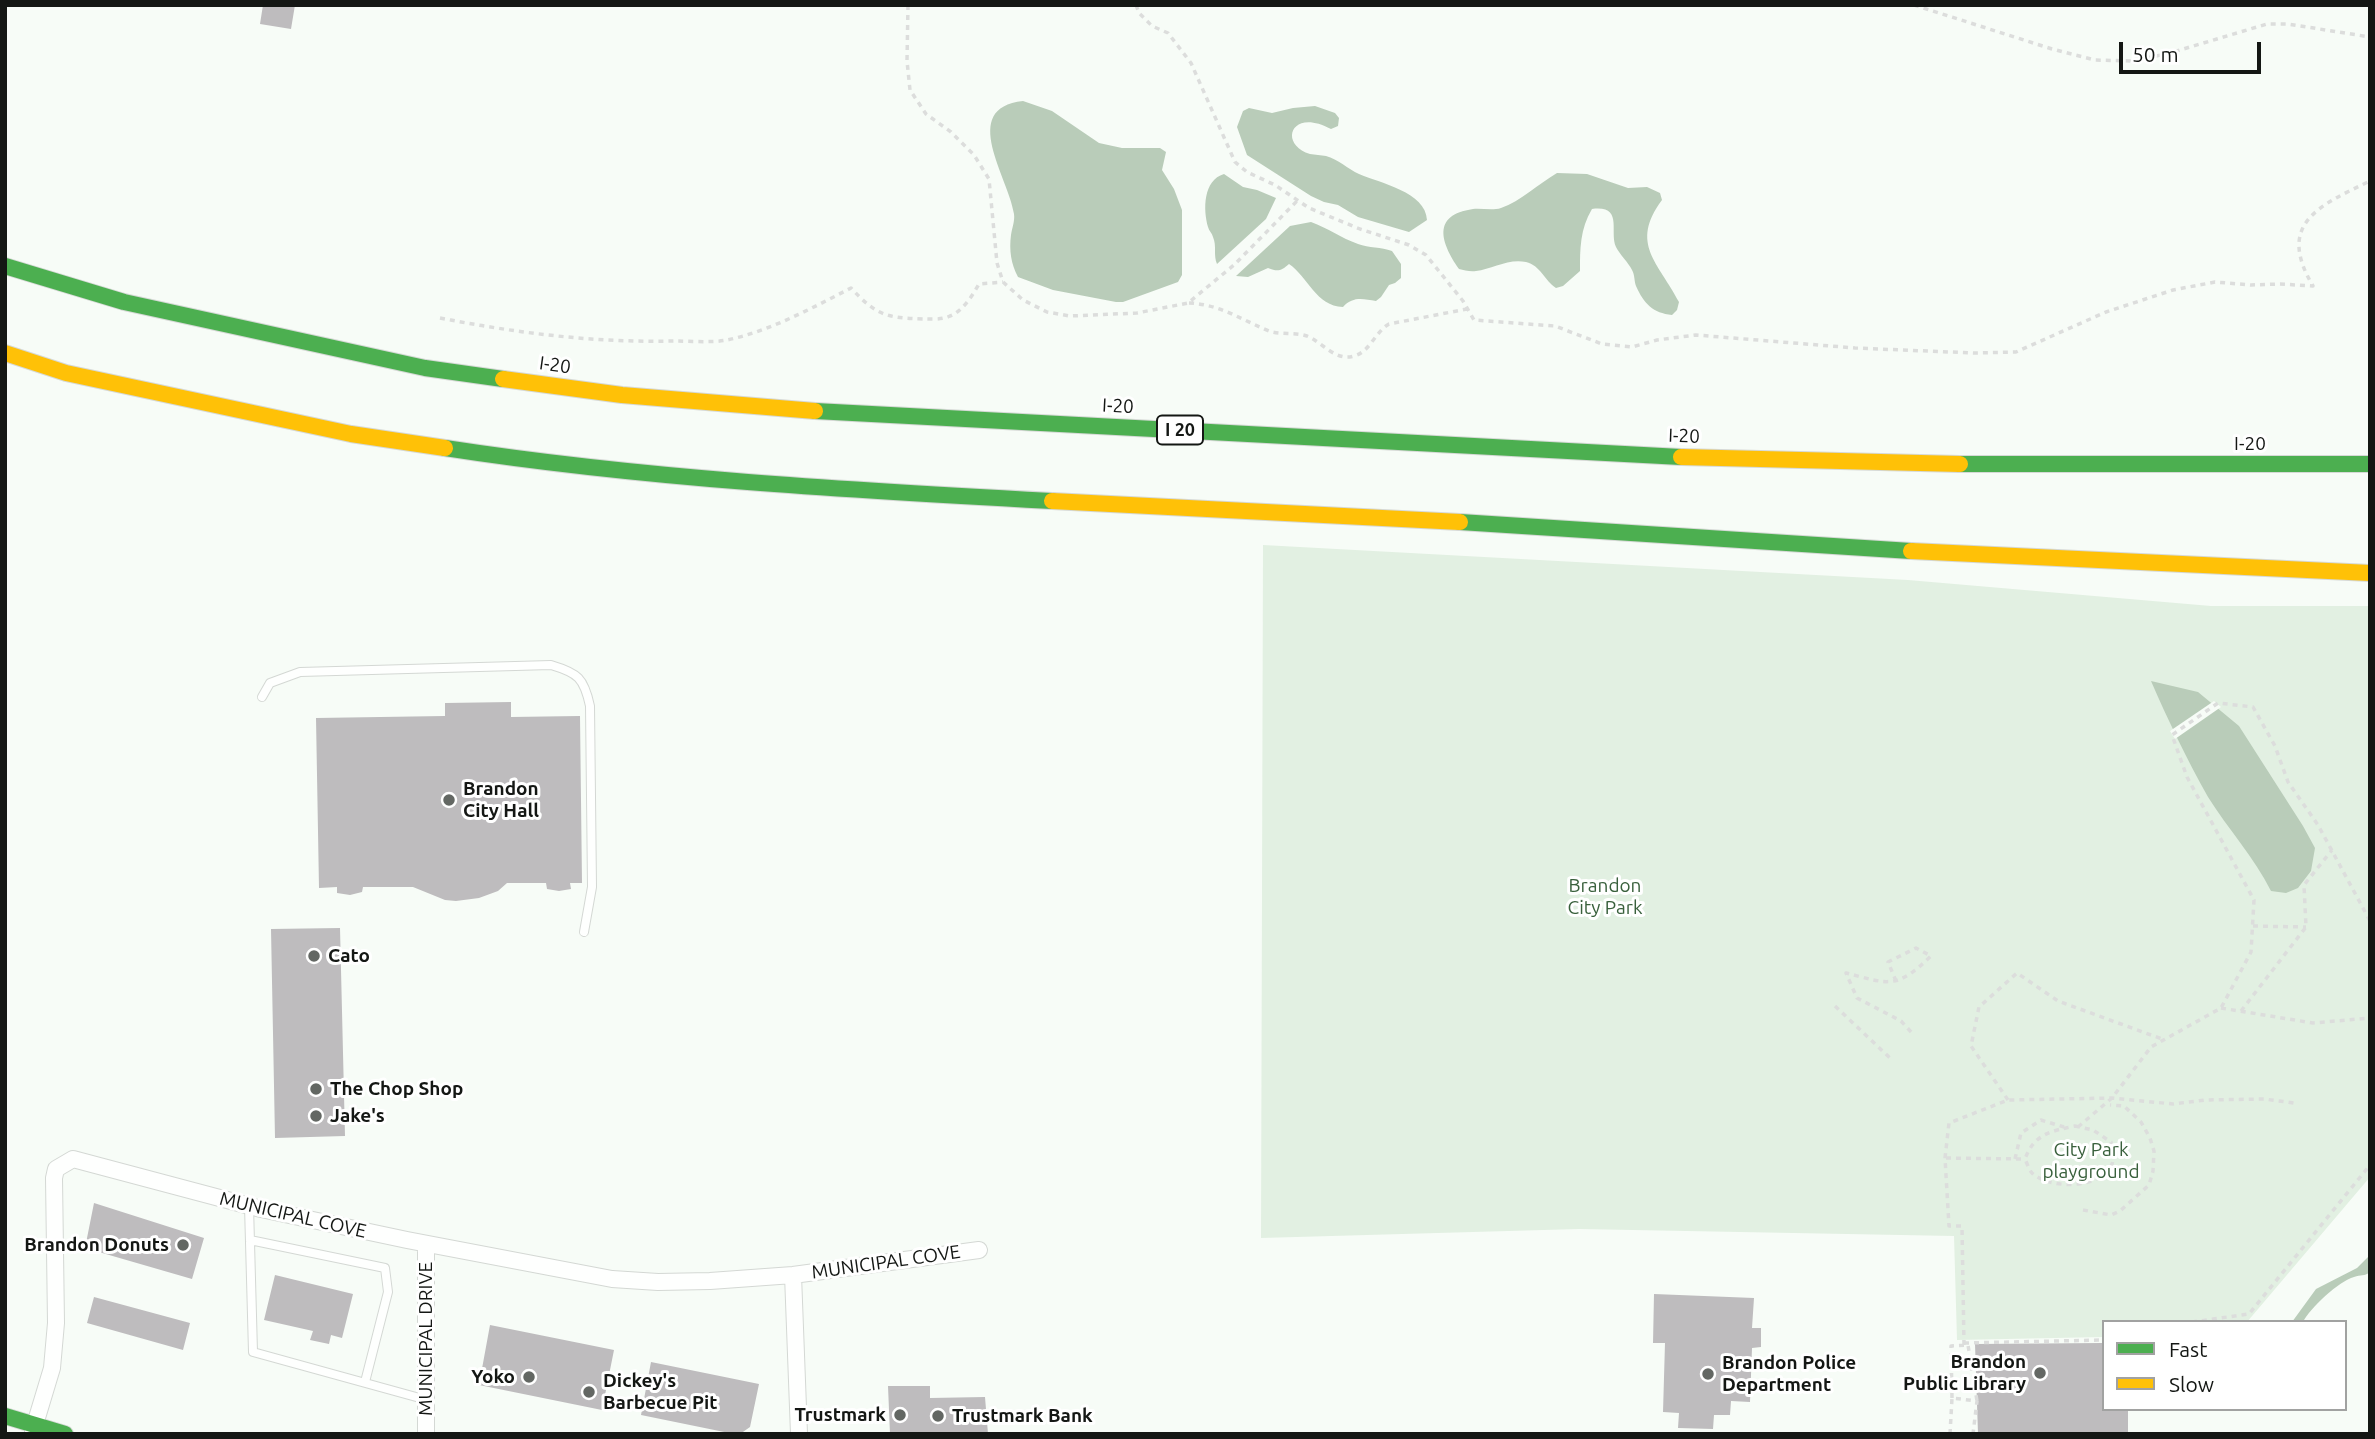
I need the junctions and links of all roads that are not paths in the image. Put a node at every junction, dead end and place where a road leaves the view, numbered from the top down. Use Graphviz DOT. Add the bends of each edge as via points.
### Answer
graph roads {
  1 [pos="5,267"];
  2 [pos="5,354"];
  3 [pos="5,360"];
  4 [pos="66,373"];
  5 [pos="2370,464"];
  6 [pos="2370,573"];
  7 [pos="262,697"];
  8 [pos="584,932"];
  9 [pos="249,1206"];
  10 [pos="250,1240"];
  11 [pos="426,1244"];
  12 [pos="979,1250"];
  13 [pos="793,1275"];
  14 [pos="365,1382"];
  15 [pos="427,1400"];
  16 [pos="5,1416"];
  17 [pos="34,1430"];
  18 [pos="65,1434"];
  19 [pos="426,1434"];
  20 [pos="799,1434"];
  1 -- 5 [label="main road, I-20 / I 20" via="124,302 425,368 622,395 831,412 1663,456 1948,464"];
  2 -- 4 [label="main road"];
  3 -- 4 [label="main road"];
  4 -- 6 [label="main road" via="351,434 515,459 827,489"];
  7 -- 8 [label="lane" via="270,683 300,672 551,665 579,677 590,706 592,887"];
  9 -- 10 [label="lane"];
  9 -- 11 [label="street, MUNICIPAL COVE"];
  9 -- 17 [label="street, MUNICIPAL COVE" via="84,1160 73,1159 56,1169 56,1323 52,1367"];
  10 -- 14 [label="lane" via="253,1352"];
  10 -- 14 [label="lane" via="385,1268 388,1292"];
  11 -- 13 [label="street, MUNICIPAL COVE" via="612,1279 710,1281"];
  11 -- 15 [label="street, MUNICIPAL DRIVE"];
  12 -- 13 [label="street, MUNICIPAL COVE"];
  13 -- 20 [label="street, MUNICIPAL COVE"];
  14 -- 15 [label="lane"];
  15 -- 19 [label="street, MUNICIPAL DRIVE"];
  16 -- 17 [label="main road"];
  17 -- 18 [label="main road"];
}
